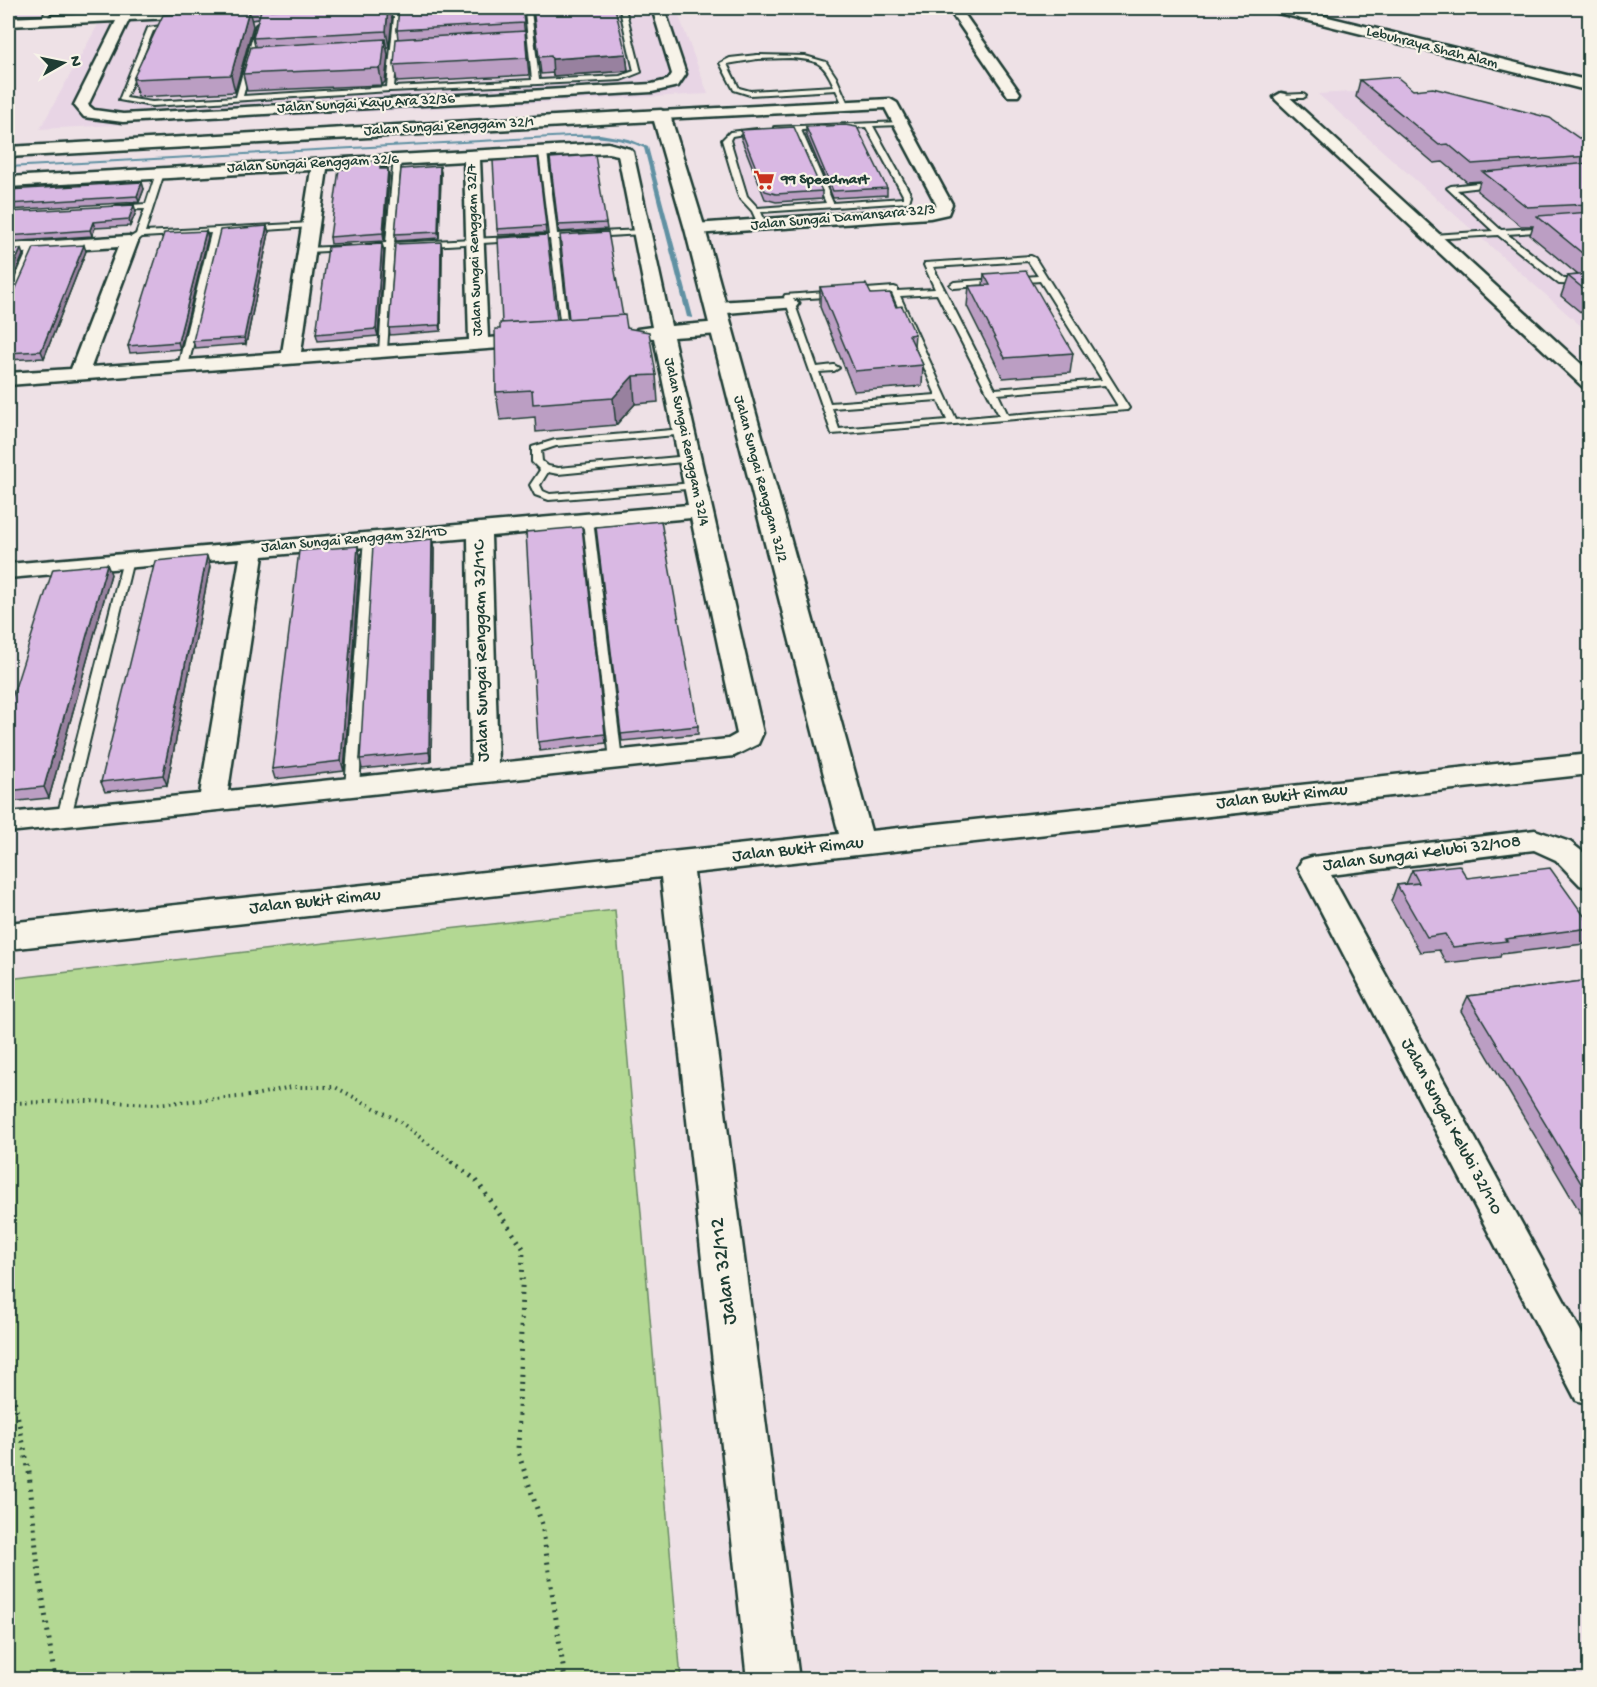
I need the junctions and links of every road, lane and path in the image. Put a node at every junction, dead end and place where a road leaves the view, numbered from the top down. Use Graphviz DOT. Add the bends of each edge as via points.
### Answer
graph roads {
  1 [pos="50,8"];
  2 [pos="311,8"];
  3 [pos="560,8"];
  4 [pos="620,8"];
  5 [pos="658,8"];
  6 [pos="954,8"];
  7 [pos="1275,8"];
  8 [pos="1311,8"];
  9 [pos="528,9"];
  10 [pos="492,11"];
  11 [pos="233,13"];
  12 [pos="117,14"];
  13 [pos="421,14"];
  14 [pos="397,15"];
  15 [pos="363,17"];
  16 [pos="43,20"];
  17 [pos="272,21"];
  18 [pos="8,22"];
  19 [pos="252,22"];
  20 [pos="260,22"];
  21 [pos="182,26"];
  22 [pos="520,44"];
  23 [pos="531,44"];
  24 [pos="404,50"];
  25 [pos="381,51"];
  26 [pos="393,51"];
  27 [pos="262,58"];
  28 [pos="251,59"];
  29 [pos="1590,75"];
  30 [pos="536,82"];
  31 [pos="1590,86"];
  32 [pos="837,88"];
  33 [pos="390,89"];
  34 [pos="1012,93"];
  35 [pos="1303,96"];
  36 [pos="1281,97"];
  37 [pos="239,99"];
  38 [pos="890,103"];
  39 [pos="845,104"];
  40 [pos="661,115"];
  41 [pos="900,123"];
  42 [pos="869,125"];
  43 [pos="797,128"];
  44 [pos="619,149"];
  45 [pos="8,152"];
  46 [pos="543,152"];
  47 [pos="472,155"];
  48 [pos="396,159"];
  49 [pos="320,163"];
  50 [pos="160,173"];
  51 [pos="8,182"];
  52 [pos="1509,182"];
  53 [pos="150,206"];
  54 [pos="831,206"];
  55 [pos="102,208"];
  56 [pos="759,217"];
  57 [pos="311,225"];
  58 [pos="1556,228"];
  59 [pos="695,229"];
  60 [pos="216,231"];
  61 [pos="642,232"];
  62 [pos="1499,232"];
  63 [pos="554,237"];
  64 [pos="1433,237"];
  65 [pos="134,238"];
  66 [pos="476,240"];
  67 [pos="388,246"];
  68 [pos="33,247"];
  69 [pos="8,249"];
  70 [pos="307,250"];
  71 [pos="1043,278"];
  72 [pos="1590,282"];
  73 [pos="954,285"];
  74 [pos="894,290"];
  75 [pos="940,291"];
  76 [pos="8,303"];
  77 [pos="790,303"];
  78 [pos="717,318"];
  79 [pos="663,332"];
  80 [pos="620,335"];
  81 [pos="588,337"];
  82 [pos="566,339"];
  83 [pos="478,344"];
  84 [pos="382,351"];
  85 [pos="291,356"];
  86 [pos="183,366"];
  87 [pos="834,368"];
  88 [pos="813,370"];
  89 [pos="79,374"];
  90 [pos="8,379"];
  91 [pos="1108,382"];
  92 [pos="1590,383"];
  93 [pos="991,392"];
  94 [pos="941,397"];
  95 [pos="826,406"];
  96 [pos="1005,418"];
  97 [pos="953,422"];
  98 [pos="683,432"];
  99 [pos="690,459"];
  100 [pos="545,469"];
  101 [pos="694,486"];
  102 [pos="700,511"];
  103 [pos="588,520"];
  104 [pos="479,529"];
  105 [pos="369,538"];
  106 [pos="252,549"];
  107 [pos="128,560"];
  108 [pos="8,571"];
  109 [pos="616,760"];
  110 [pos="1590,764"];
  111 [pos="484,774"];
  112 [pos="352,788"];
  113 [pos="212,802"];
  114 [pos="64,817"];
  115 [pos="8,823"];
  116 [pos="858,843"];
  117 [pos="676,863"];
  118 [pos="1312,867"];
  119 [pos="1590,878"];
  120 [pos="8,936"];
  121 [pos="8,1103"];
  122 [pos="8,1370"];
  123 [pos="1590,1387"];
  124 [pos="55,1680"];
  125 [pos="566,1680"];
  126 [pos="773,1680"];
  1 -- 16 [label="lane"];
  2 -- 11 [label="street"];
  3 -- 9 [label="lane"];
  4 -- 30 [label="lane" via="638,72 635,75"];
  5 -- 12 [label="street, Jalan Sungai Kayu Ara 32/36" via="679,74 674,83 652,88 123,118 89,114 81,105"];
  6 -- 34 [label="street"];
  7 -- 31 [label="main road, Lebuhraya Shah Alam"];
  8 -- 29 [label="main road, Lebuhraya Shah Alam"];
  9 -- 10 [label="lane"];
  9 -- 23 [label="lane"];
  11 -- 12 [label="street"];
  12 -- 16 [label="street"];
  13 -- 14 [label="lane"];
  14 -- 15 [label="lane"];
  14 -- 26 [label="lane"];
  16 -- 18 [label="street"];
  17 -- 20 [label="lane"];
  19 -- 20 [label="lane"];
  20 -- 28 [label="lane"];
  21 -- 37 [label="lane" via="150,29 122,100 152,104"];
  22 -- 23 [label="lane"];
  23 -- 30 [label="lane"];
  24 -- 26 [label="lane"];
  25 -- 26 [label="lane"];
  26 -- 33 [label="lane"];
  27 -- 28 [label="lane"];
  28 -- 37 [label="lane"];
  30 -- 33 [label="lane"];
  32 -- 32 [label="lane" via="750,93 736,88 723,63 736,59 816,58 825,63"];
  32 -- 39 [label="lane"];
  33 -- 37 [label="lane"];
  35 -- 36 [label="lane"];
  36 -- 64 [label="street"];
  38 -- 39 [label="street, Jalan Sungai Renggam 32/1"];
  38 -- 41 [label="street, Jalan Sungai Damansara 32/3"];
  39 -- 40 [label="street, Jalan Sungai Renggam 32/1"];
  40 -- 45 [label="main road, Jalan Sungai Renggam 32/1"];
  40 -- 59 [label="main road, Jalan Sungai Renggam 32/2"];
  41 -- 42 [label="lane"];
  41 -- 56 [label="street, Jalan Sungai Damansara 32/3" via="944,204 942,210"];
  42 -- 43 [label="lane"];
  42 -- 54 [label="lane" via="907,195 906,200"];
  43 -- 54 [label="lane"];
  43 -- 56 [label="lane" via="730,134 726,140 743,197"];
  44 -- 46 [label="street, Jalan Sungai Renggam 32/6"];
  44 -- 61 [label="street, Jalan Sungai Renggam 32/4" via="626,152"];
  46 -- 47 [label="street, Jalan Sungai Renggam 32/6"];
  46 -- 63 [label="lane"];
  47 -- 48 [label="street, Jalan Sungai Renggam 32/6"];
  47 -- 66 [label="street, Jalan Sungai Renggam 32/7"];
  48 -- 49 [label="street, Jalan Sungai Renggam 32/6"];
  48 -- 67 [label="lane"];
  49 -- 50 [label="street, Jalan Sungai Renggam 32/6"];
  49 -- 57 [label="street"];
  50 -- 51 [label="street, Jalan Sungai Renggam 32/6"];
  50 -- 53 [label="lane"];
  52 -- 62 [label="lane" via="1452,188"];
  53 -- 55 [label="lane"];
  53 -- 65 [label="lane"];
  54 -- 56 [label="lane"];
  56 -- 59 [label="street, Jalan Sungai Damansara 32/3"];
  57 -- 60 [label="lane"];
  57 -- 70 [label="street"];
  58 -- 62 [label="lane"];
  59 -- 78 [label="main road, Jalan Sungai Renggam 32/2"];
  60 -- 65 [label="lane"];
  60 -- 86 [label="lane"];
  61 -- 63 [label="lane"];
  61 -- 79 [label="street, Jalan Sungai Renggam 32/4"];
  62 -- 64 [label="lane"];
  62 -- 72 [label="lane" via="1562,282"];
  63 -- 66 [label="lane"];
  63 -- 82 [label="lane"];
  64 -- 92 [label="street"];
  65 -- 68 [label="street"];
  65 -- 89 [label="street"];
  66 -- 67 [label="lane"];
  66 -- 83 [label="street, Jalan Sungai Renggam 32/7"];
  67 -- 70 [label="lane"];
  67 -- 84 [label="lane"];
  68 -- 69 [label="street"];
  68 -- 76 [label="lane"];
  70 -- 85 [label="street"];
  71 -- 73 [label="lane"];
  71 -- 75 [label="lane" via="1031,258 928,265"];
  71 -- 91 [label="lane"];
  74 -- 77 [label="lane" via="788,297"];
  75 -- 93 [label="lane"];
  75 -- 94 [label="lane" via="895,294"];
  77 -- 78 [label="street"];
  77 -- 88 [label="lane"];
  78 -- 79 [label="street"];
  78 -- 116 [label="main road, Jalan Sungai Renggam 32/2"];
  79 -- 80 [label="street"];
  79 -- 98 [label="street, Jalan Sungai Renggam 32/4"];
  81 -- 82 [label="street"];
  82 -- 83 [label="street"];
  83 -- 84 [label="street"];
  84 -- 85 [label="street"];
  85 -- 86 [label="street"];
  86 -- 89 [label="street"];
  87 -- 88 [label="lane"];
  88 -- 95 [label="lane"];
  89 -- 90 [label="street"];
  91 -- 93 [label="lane"];
  91 -- 96 [label="lane" via="1124,408"];
  93 -- 96 [label="lane"];
  94 -- 95 [label="lane"];
  94 -- 97 [label="lane"];
  95 -- 97 [label="lane" via="835,432"];
  96 -- 97 [label="lane"];
  98 -- 99 [label="street, Jalan Sungai Renggam 32/4"];
  98 -- 100 [label="lane" via="555,443 536,449 537,462"];
  99 -- 100 [label="lane"];
  99 -- 101 [label="street, Jalan Sungai Renggam 32/4"];
  100 -- 101 [label="lane" via="535,485 539,494 549,497"];
  101 -- 102 [label="street, Jalan Sungai Renggam 32/4"];
  102 -- 103 [label="street, Jalan Sungai Renggam 32/11D"];
  102 -- 109 [label="street, Jalan Sungai Renggam 32/4" via="749,738 734,747"];
  103 -- 104 [label="street, Jalan Sungai Renggam 32/11D"];
  103 -- 109 [label="lane"];
  104 -- 105 [label="street, Jalan Sungai Renggam 32/11D"];
  104 -- 111 [label="street, Jalan Sungai Renggam 32/11C"];
  105 -- 106 [label="street, Jalan Sungai Renggam 32/11D"];
  105 -- 112 [label="lane"];
  106 -- 107 [label="street, Jalan Sungai Renggam 32/11D"];
  106 -- 113 [label="street"];
  107 -- 108 [label="street, Jalan Sungai Renggam 32/11D"];
  107 -- 114 [label="lane"];
  109 -- 111 [label="street"];
  110 -- 116 [label="main road, Jalan Bukit Rimau"];
  111 -- 112 [label="street"];
  112 -- 113 [label="street"];
  113 -- 114 [label="street"];
  114 -- 115 [label="street"];
  116 -- 117 [label="main road, Jalan Bukit Rimau"];
  117 -- 120 [label="main road, Jalan Bukit Rimau"];
  117 -- 126 [label="main road, Jalan 32/112"];
  118 -- 119 [label="street, Jalan Sungai Kelubi 32/108" via="1535,840 1575,858"];
  118 -- 123 [label="street, Jalan Sungai Kelubi 32/110"];
  121 -- 125 [label="path" via="156,1104 250,1096 291,1087 335,1087 399,1121 477,1180 523,1248 518,1452 542,1524"];
  122 -- 124 [label="path" via="29,1472"];
}
